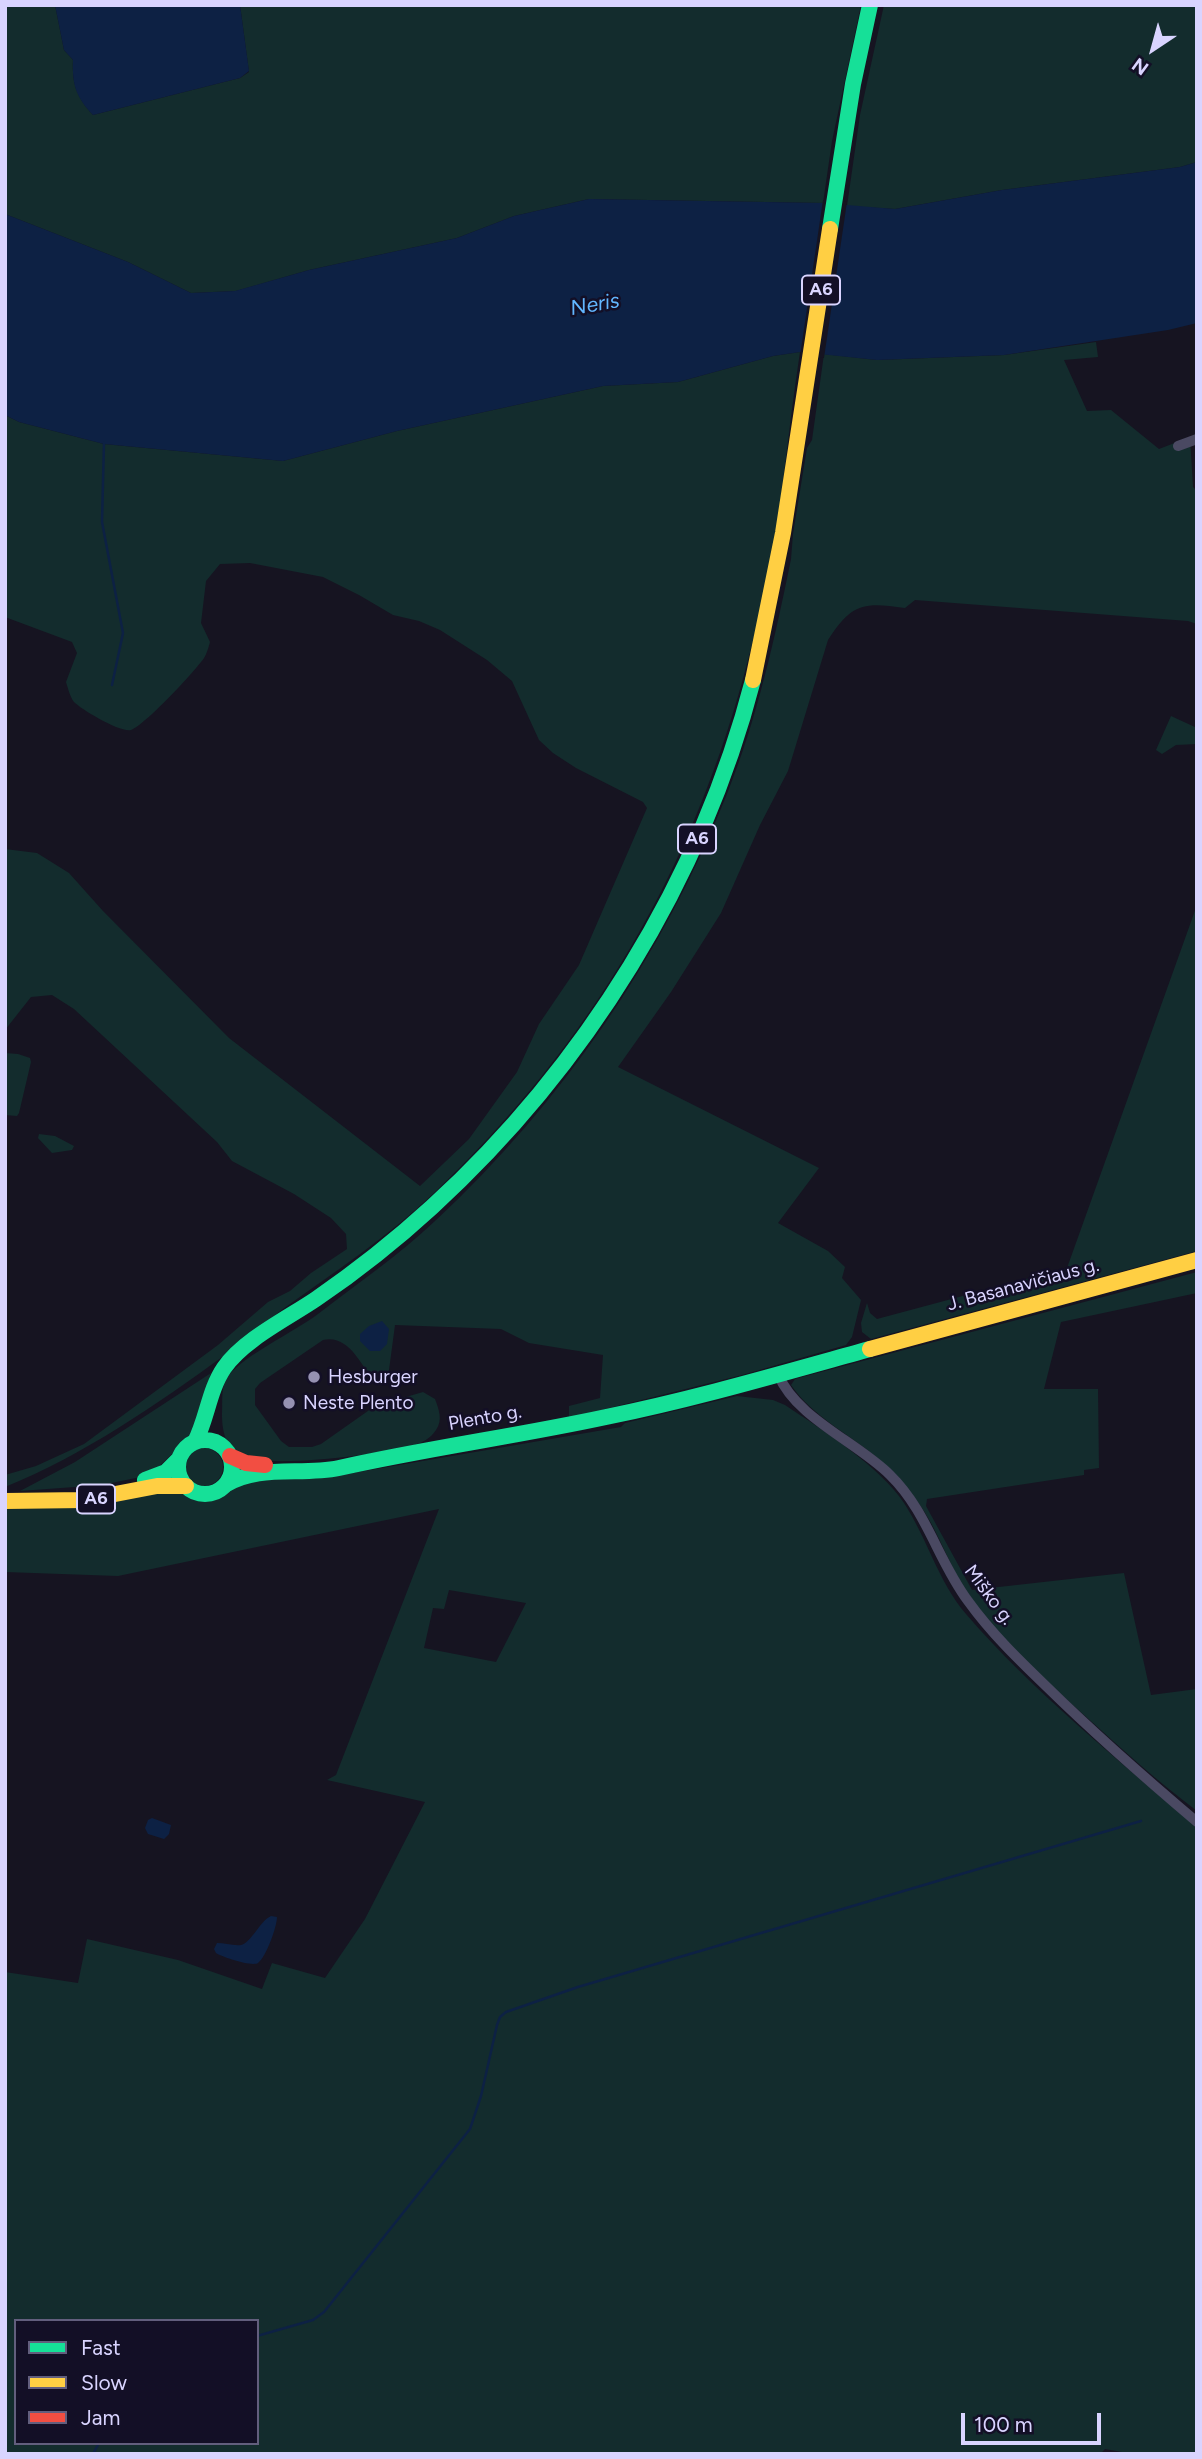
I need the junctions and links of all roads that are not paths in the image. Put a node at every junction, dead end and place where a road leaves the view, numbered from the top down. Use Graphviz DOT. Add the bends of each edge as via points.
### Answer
graph roads {
  1 [pos="870,5"];
  2 [pos="1197,439"];
  3 [pos="1178,446"];
  4 [pos="1197,1260"];
  5 [pos="221,1373"];
  6 [pos="778,1374"];
  7 [pos="195,1442"];
  8 [pos="226,1451"];
  9 [pos="179,1459"];
  10 [pos="369,1460"];
  11 [pos="225,1485"];
  12 [pos="186,1486"];
  13 [pos="5,1499"];
  14 [pos="1197,1822"];
  1 -- 5 [label="main road, A6" via="843,143 773,594 743,718 695,843 618,986 543,1089 462,1179 368,1261 242,1350"];
  2 -- 3 [label="street"];
  4 -- 6 [label="main road, J. Basanavičiaus g."];
  5 -- 7 [label="main road, A6"];
  5 -- 8 [label="main road" via="215,1425"];
  6 -- 10 [label="main road, Plento g." via="608,1417"];
  6 -- 14 [label="street, Miško g." via="782,1386 800,1406 874,1461 905,1492 968,1602 1009,1650 1102,1741"];
  7 -- 8 [label="main road" via="214,1441"];
  7 -- 9 [label="main road"];
  8 -- 10 [label="main road, Plento g." via="246,1464"];
  8 -- 11 [label="main road" via="232,1471"];
  9 -- 12 [label="main road" via="179,1473"];
  9 -- 13 [label="main road, A6" via="158,1476 116,1487"];
  10 -- 11 [label="main road, Plento g." via="317,1472 247,1474"];
  11 -- 12 [label="main road" via="201,1494"];
  12 -- 13 [label="main road, A6" via="162,1485 77,1501"];
}
